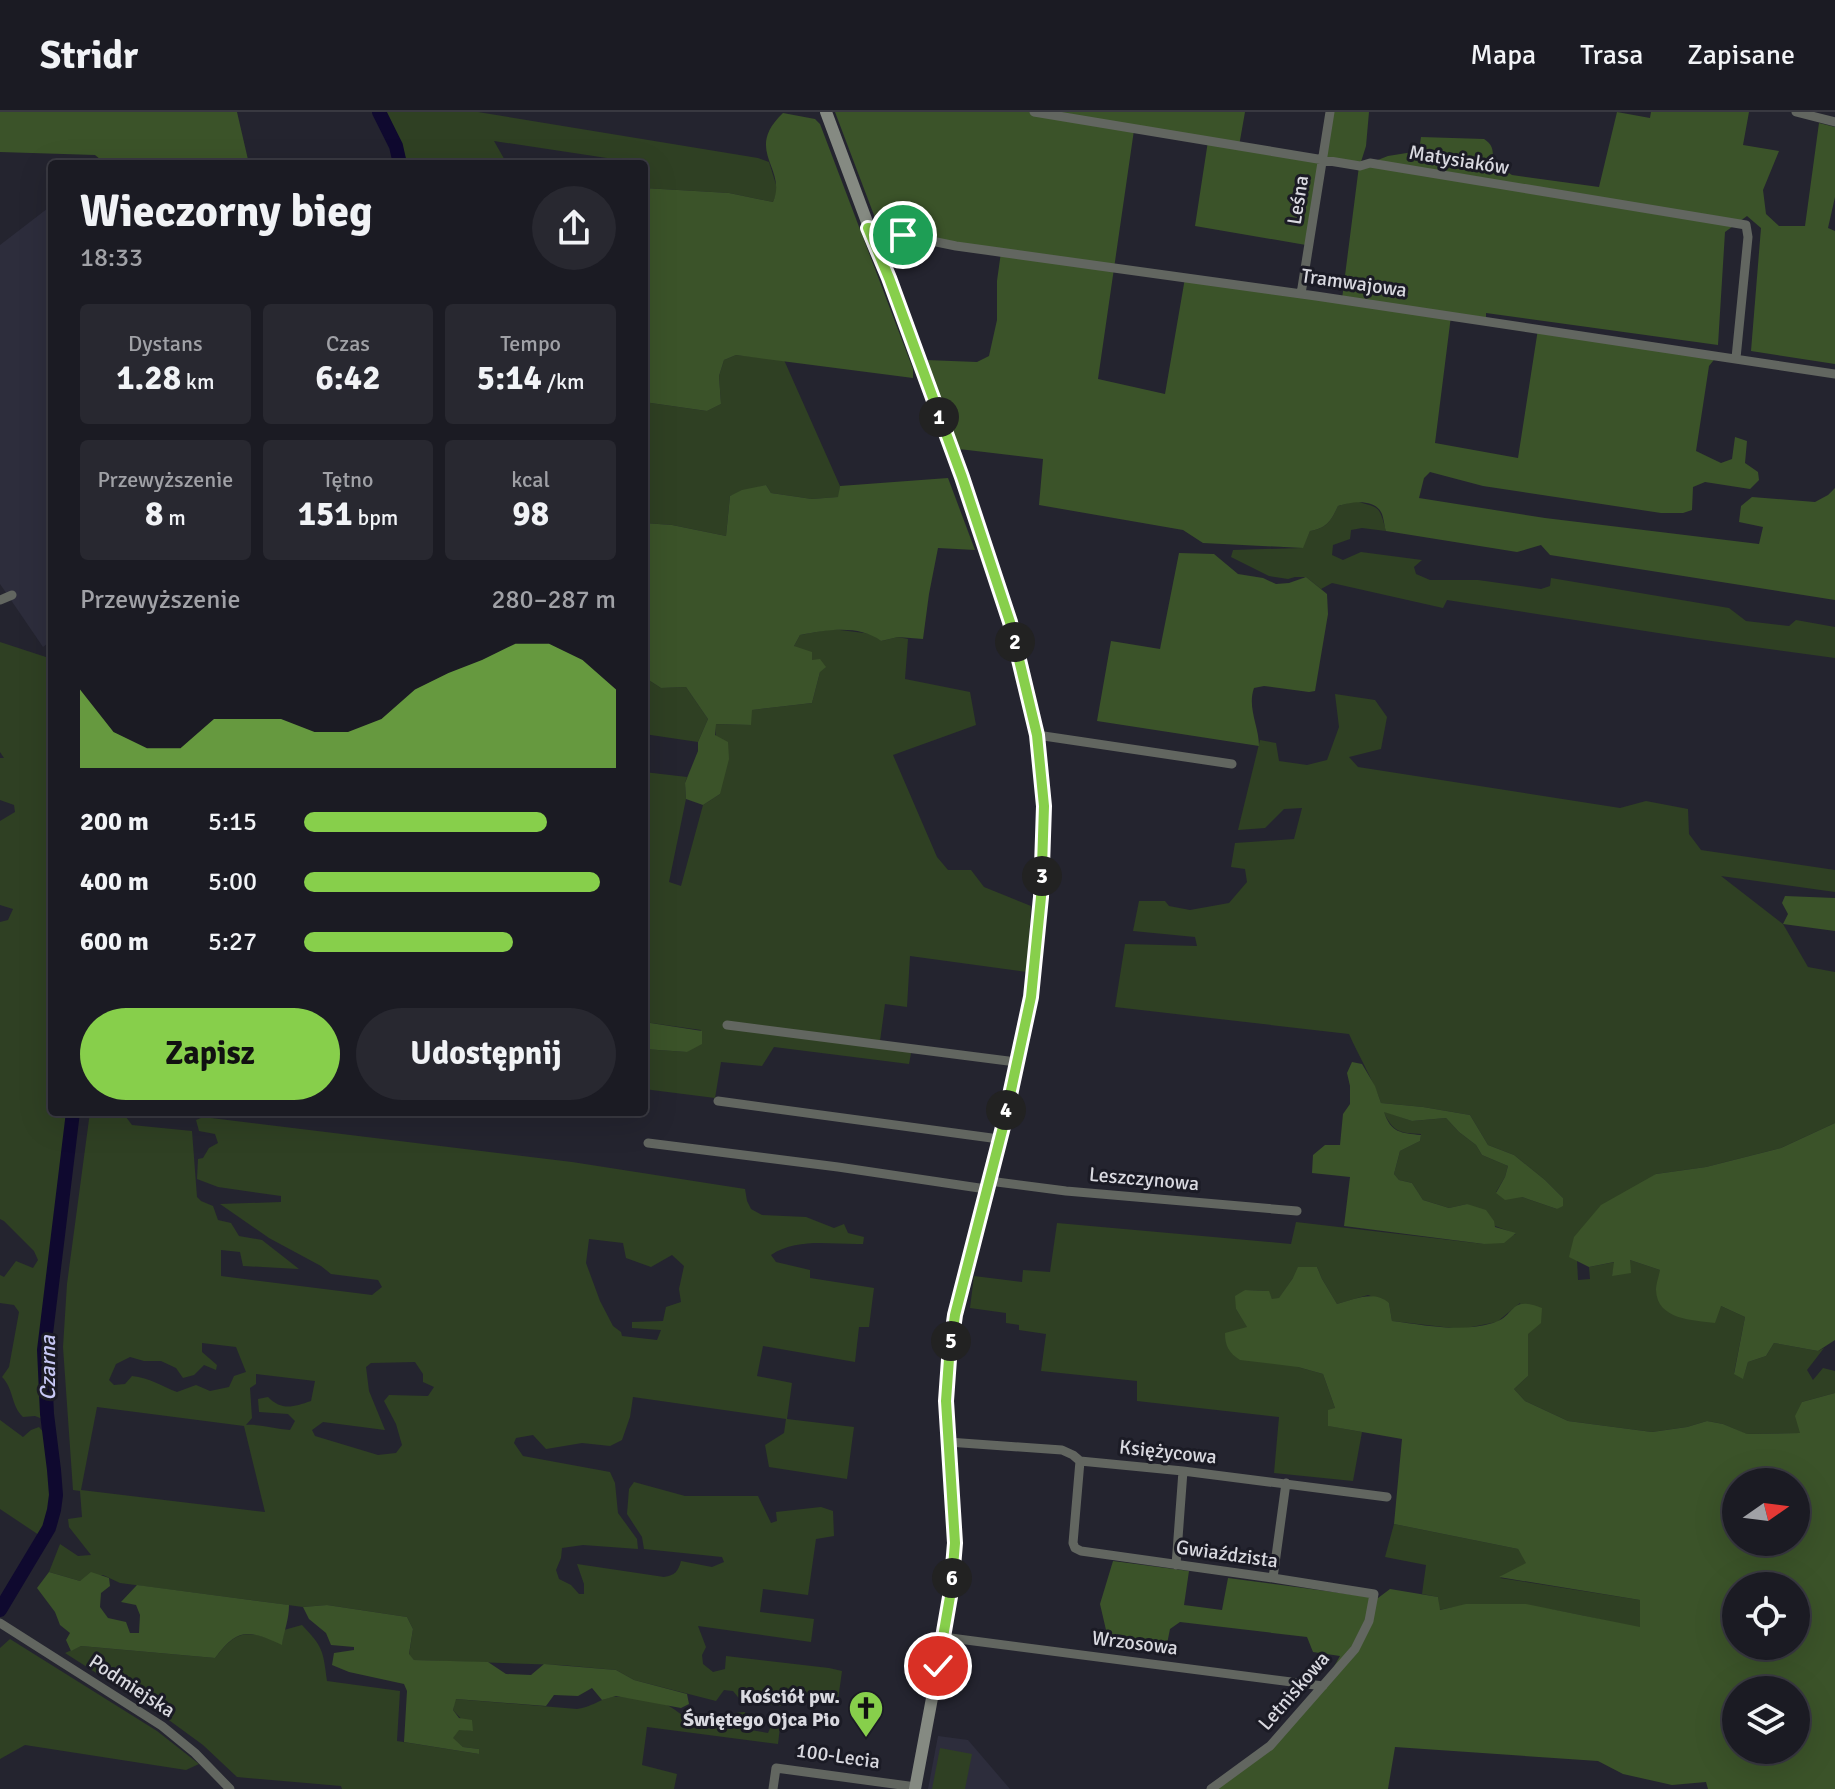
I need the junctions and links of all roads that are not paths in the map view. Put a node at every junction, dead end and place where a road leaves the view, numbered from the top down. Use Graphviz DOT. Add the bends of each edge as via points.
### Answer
graph roads {
  1 [pos="826,112"];
  2 [pos="1034,112"];
  3 [pos="1330,112"];
  4 [pos="1796,112"];
  5 [pos="1835,122"];
  6 [pos="1323,159"];
  7 [pos="868,228"];
  8 [pos="1301,294"];
  9 [pos="1736,358"];
  10 [pos="1835,374"];
  11 [pos="12,595"];
  12 [pos="0,600"];
  13 [pos="1037,735"];
  14 [pos="1232,764"];
  15 [pos="727,1025"];
  16 [pos="1016,1062"];
  17 [pos="718,1101"];
  18 [pos="999,1139"];
  19 [pos="648,1143"];
  20 [pos="988,1185"];
  21 [pos="1297,1211"];
  22 [pos="948,1442"];
  23 [pos="1080,1461"];
  24 [pos="1183,1471"];
  25 [pos="1286,1483"];
  26 [pos="1387,1497"];
  27 [pos="1176,1565"];
  28 [pos="1273,1578"];
  29 [pos="1374,1594"];
  30 [pos="2,1624"];
  31 [pos="943,1637"];
  32 [pos="1323,1686"];
  33 [pos="915,1788"];
  34 [pos="230,1789"];
  35 [pos="773,1789"];
  36 [pos="1211,1789"];
  1 -- 7 [label="street, 100-Lecia"];
  2 -- 6 [label="street, Matysiaków"];
  3 -- 6 [label="street, Leśna"];
  4 -- 5 [label="street"];
  6 -- 8 [label="street, Leśna"];
  6 -- 9 [label="street, Matysiaków" via="1746,225"];
  7 -- 8 [label="street, Tramwajowa" via="956,246"];
  7 -- 13 [label="street, 100-Lecia" via="993,568"];
  8 -- 9 [label="street, Tramwajowa"];
  9 -- 10 [label="street, Tramwajowa"];
  11 -- 12 [label="street"];
  13 -- 14 [label="street"];
  13 -- 16 [label="street, 100-Lecia" via="1044,806 1041,897 1031,997"];
  15 -- 16 [label="street"];
  16 -- 18 [label="street, 100-Lecia"];
  17 -- 18 [label="street"];
  18 -- 20 [label="street, 100-Lecia"];
  19 -- 20 [label="street, Leszczynowa"];
  20 -- 21 [label="street, Leszczynowa"];
  20 -- 22 [label="street, 100-Lecia" via="955,1315 946,1381"];
  22 -- 23 [label="street, Księżycowa" via="1062,1450"];
  22 -- 31 [label="street, 100-Lecia" via="955,1543"];
  23 -- 24 [label="street, Księżycowa"];
  23 -- 27 [label="street, Gwiaździsta" via="1075,1548"];
  24 -- 25 [label="street, Księżycowa"];
  24 -- 27 [label="street"];
  25 -- 26 [label="street, Księżycowa"];
  25 -- 28 [label="street"];
  27 -- 28 [label="street, Gwiaździsta"];
  28 -- 29 [label="street, Gwiaździsta"];
  29 -- 32 [label="street, Letniskowa" via="1369,1621 1355,1649"];
  30 -- 34 [label="street, Podmiejska" via="162,1726"];
  31 -- 32 [label="street, Wrzosowa"];
  31 -- 33 [label="street, 100-Lecia"];
  32 -- 36 [label="street, Letniskowa" via="1270,1746"];
  33 -- 35 [label="street, 100-Lecia" via="776,1768"];
}
